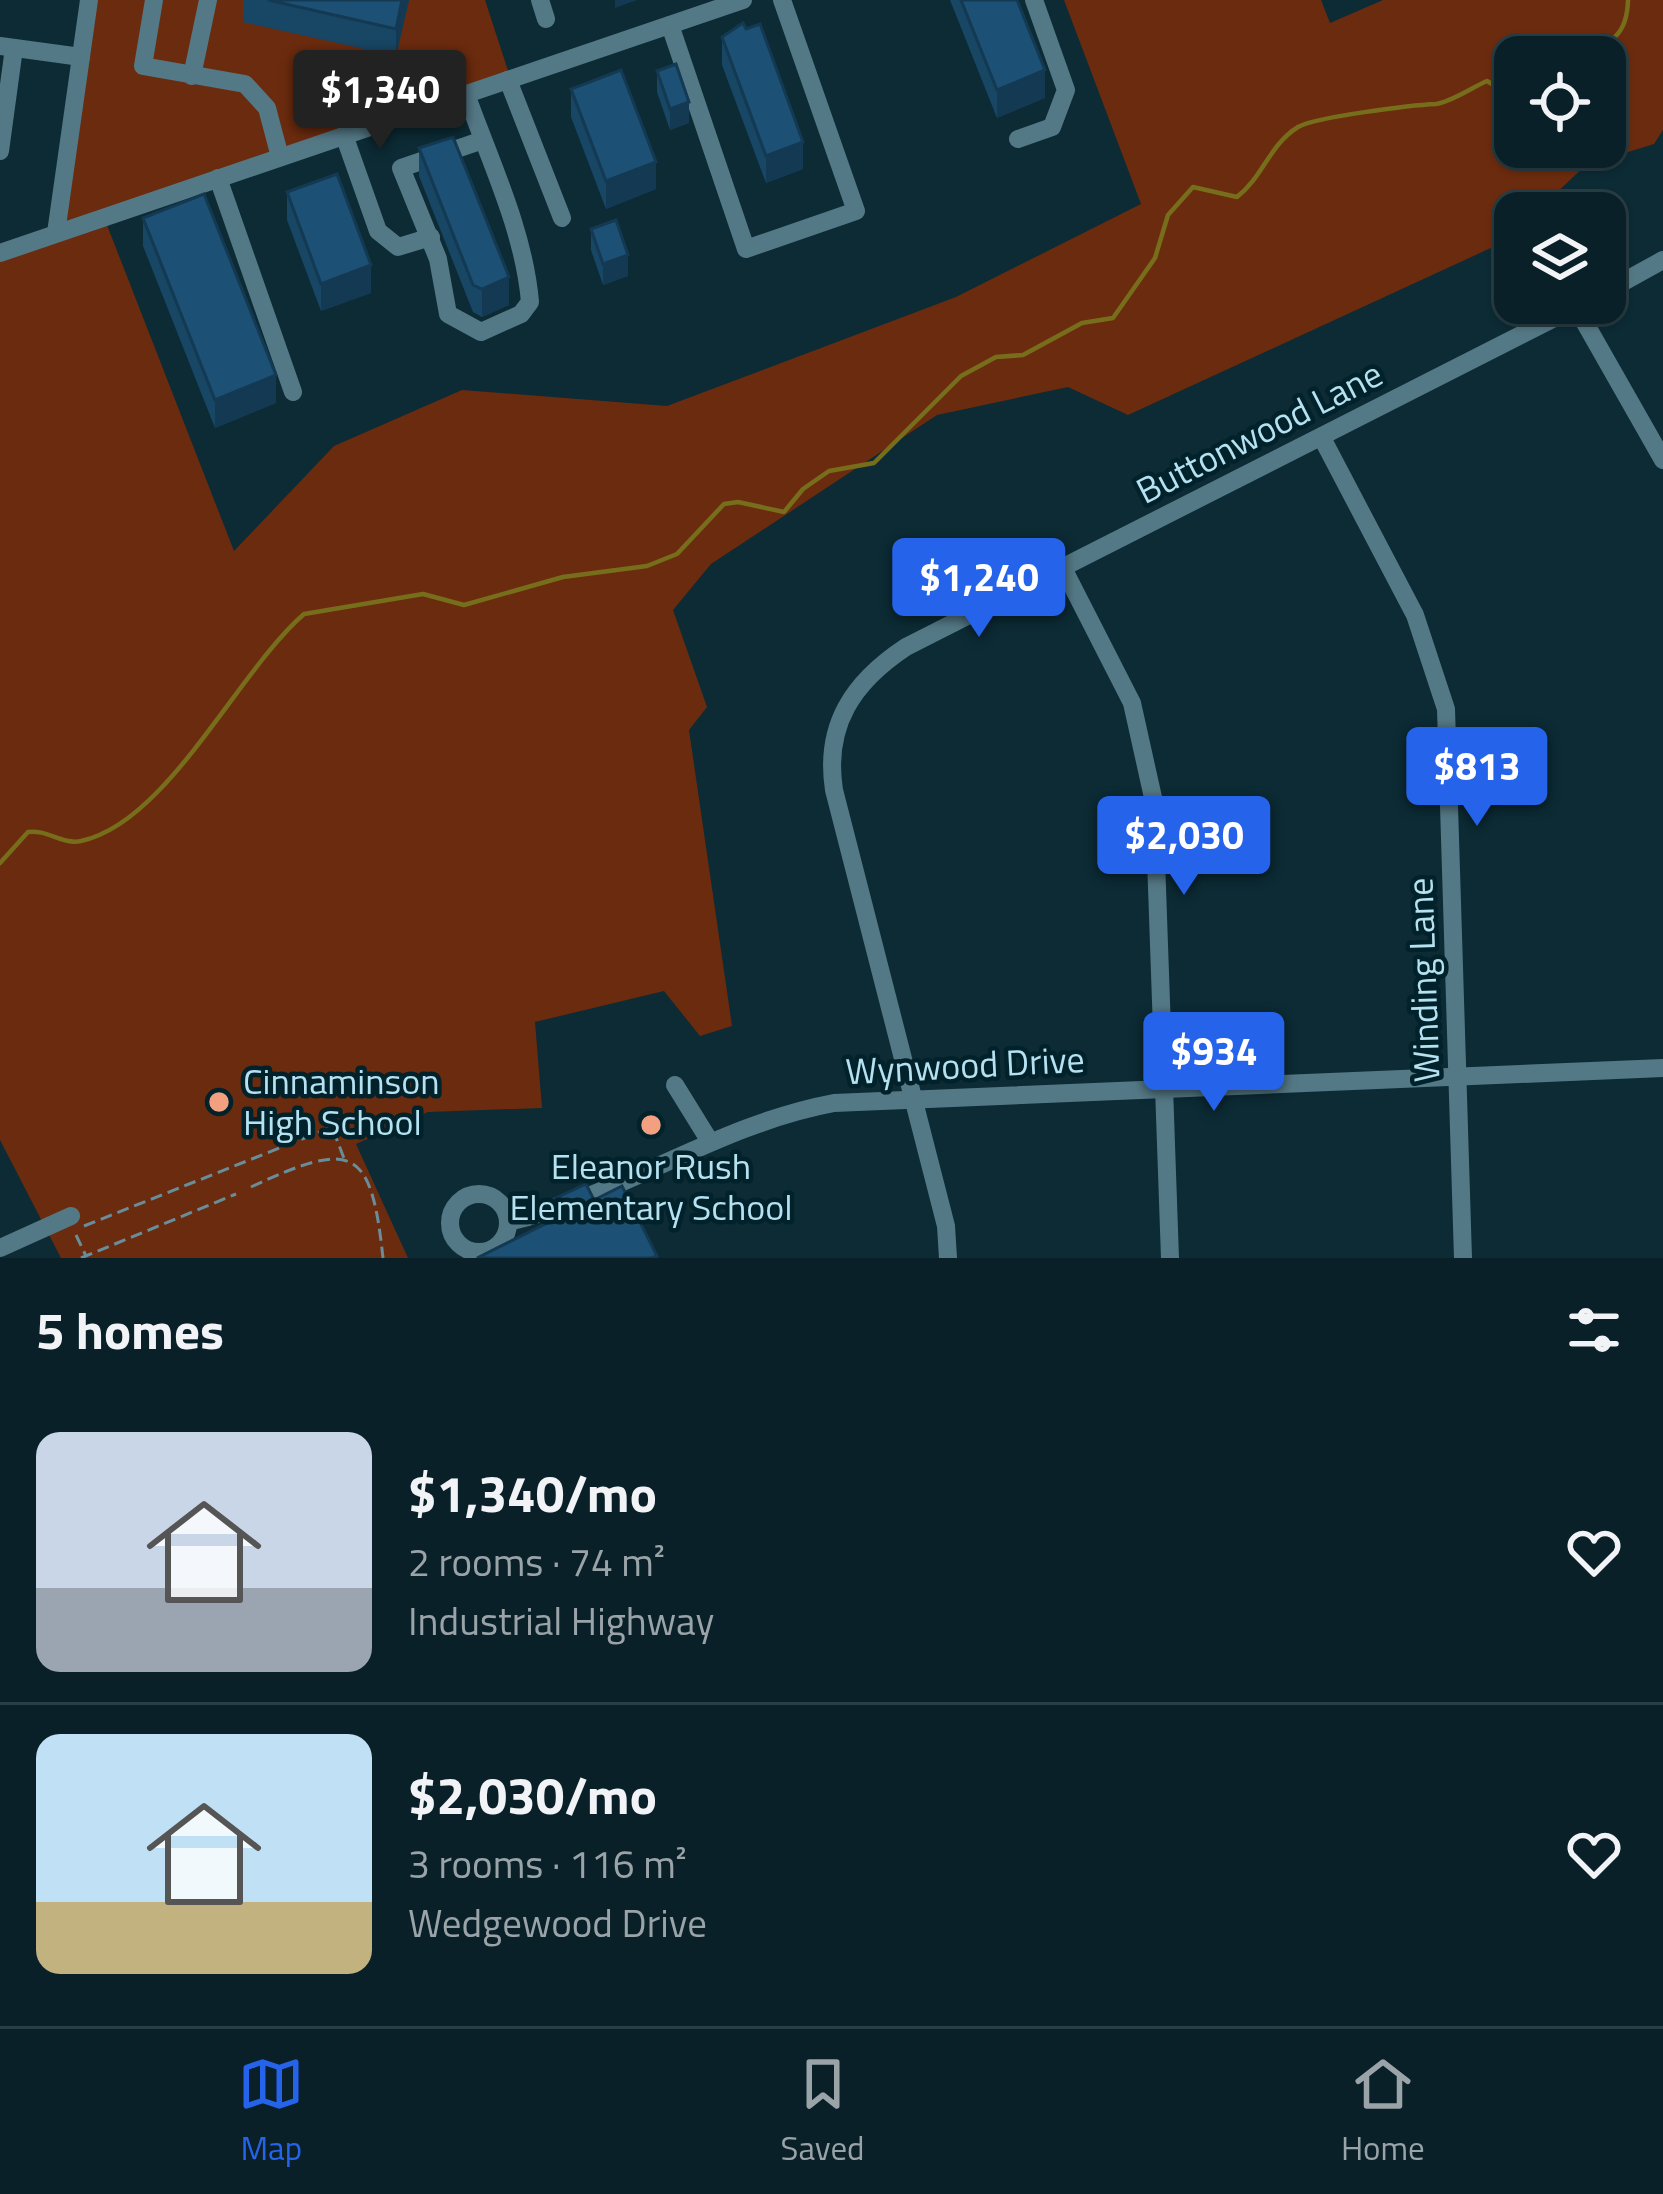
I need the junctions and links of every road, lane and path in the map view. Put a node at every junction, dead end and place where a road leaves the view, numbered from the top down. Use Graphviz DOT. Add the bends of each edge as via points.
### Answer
graph roads {
  1 [pos="89,0"];
  2 [pos="154,0"];
  3 [pos="208,0"];
  4 [pos="743,0"];
  5 [pos="782,0"];
  6 [pos="1034,0"];
  7 [pos="706,6"];
  8 [pos="670,25"];
  9 [pos="7,47"];
  10 [pos="80,57"];
  11 [pos="192,76"];
  12 [pos="508,80"];
  13 [pos="466,94"];
  14 [pos="344,135"];
  15 [pos="1018,139"];
  16 [pos="483,140"];
  17 [pos="0,151"];
  18 [pos="280,157"];
  19 [pos="218,178"];
  20 [pos="562,218"];
  21 [pos="56,233"];
  22 [pos="431,237"];
  23 [pos="0,253"];
  24 [pos="1663,260"];
  25 [pos="1626,280"];
  26 [pos="1543,324"];
  27 [pos="1590,324"];
  28 [pos="293,392"];
  29 [pos="1322,438"];
  30 [pos="1663,460"];
  31 [pos="1063,568"];
  32 [pos="1663,1068"];
  33 [pos="1460,1076"];
  34 [pos="675,1085"];
  35 [pos="1168,1089"];
  36 [pos="914,1100"];
  37 [pos="709,1140"];
  38 [pos="345,1161"];
  39 [pos="251,1187"];
  40 [pos="236,1193"];
  41 [pos="70,1216"];
  42 [pos="508,1222"];
  43 [pos="0,1248"];
  44 [pos="103,1249"];
  45 [pos="84,1257"];
  46 [pos="107,1258"];
  47 [pos="383,1258"];
  48 [pos="948,1258"];
  49 [pos="1170,1258"];
  50 [pos="1463,1258"];
  1 -- 10 [label="street"];
  2 -- 11 [label="street" via="143,66"];
  3 -- 11 [label="street"];
  4 -- 7 [label="street"];
  5 -- 8 [label="street" via="856,211 746,249"];
  6 -- 15 [label="street" via="1066,90 1052,127"];
  7 -- 8 [label="street"];
  8 -- 12 [label="street"];
  9 -- 10 [label="street"];
  9 -- 17 [label="street"];
  10 -- 21 [label="street"];
  11 -- 18 [label="street" via="245,84 267,108"];
  12 -- 13 [label="street"];
  12 -- 20 [label="street"];
  13 -- 14 [label="street"];
  13 -- 16 [label="street"];
  14 -- 18 [label="street"];
  14 -- 22 [label="street" via="378,231 398,247"];
  16 -- 22 [label="street" via="401,168"];
  16 -- 22 [label="street" via="518,241 530,302 521,314 482,332 448,314"];
  18 -- 19 [label="street"];
  19 -- 21 [label="street"];
  19 -- 28 [label="street"];
  21 -- 23 [label="street"];
  24 -- 25 [label="street"];
  26 -- 29 [label="street, Buttonwood Lane"];
  27 -- 30 [label="street"];
  29 -- 31 [label="street, Buttonwood Lane"];
  29 -- 33 [label="street, Winding Lane" via="1415,615 1445,709"];
  31 -- 35 [label="street" via="1132,703 1145,748"];
  31 -- 36 [label="street, Buttonwood Lane" via="876,667 834,730 834,790"];
  32 -- 33 [label="street, Wynwood Drive"];
  33 -- 35 [label="street, Wynwood Drive"];
  33 -- 50 [label="street, Winding Lane"];
  34 -- 37 [label="street"];
  35 -- 36 [label="street, Wynwood Drive"];
  35 -- 49 [label="street"];
  36 -- 37 [label="street, Wynwood Drive" via="834,1103"];
  36 -- 48 [label="street, Buttonwood Lane"];
  37 -- 42 [label="street, Wynwood Drive" via="561,1210"];
  38 -- 39 [label="path" via="318,1159"];
  38 -- 45 [label="path" via="332,1127 74,1231"];
  38 -- 47 [label="path" via="375,1192"];
  40 -- 44 [label="path"];
  41 -- 43 [label="street"];
  44 -- 45 [label="path"];
  44 -- 46 [label="path"];
}
